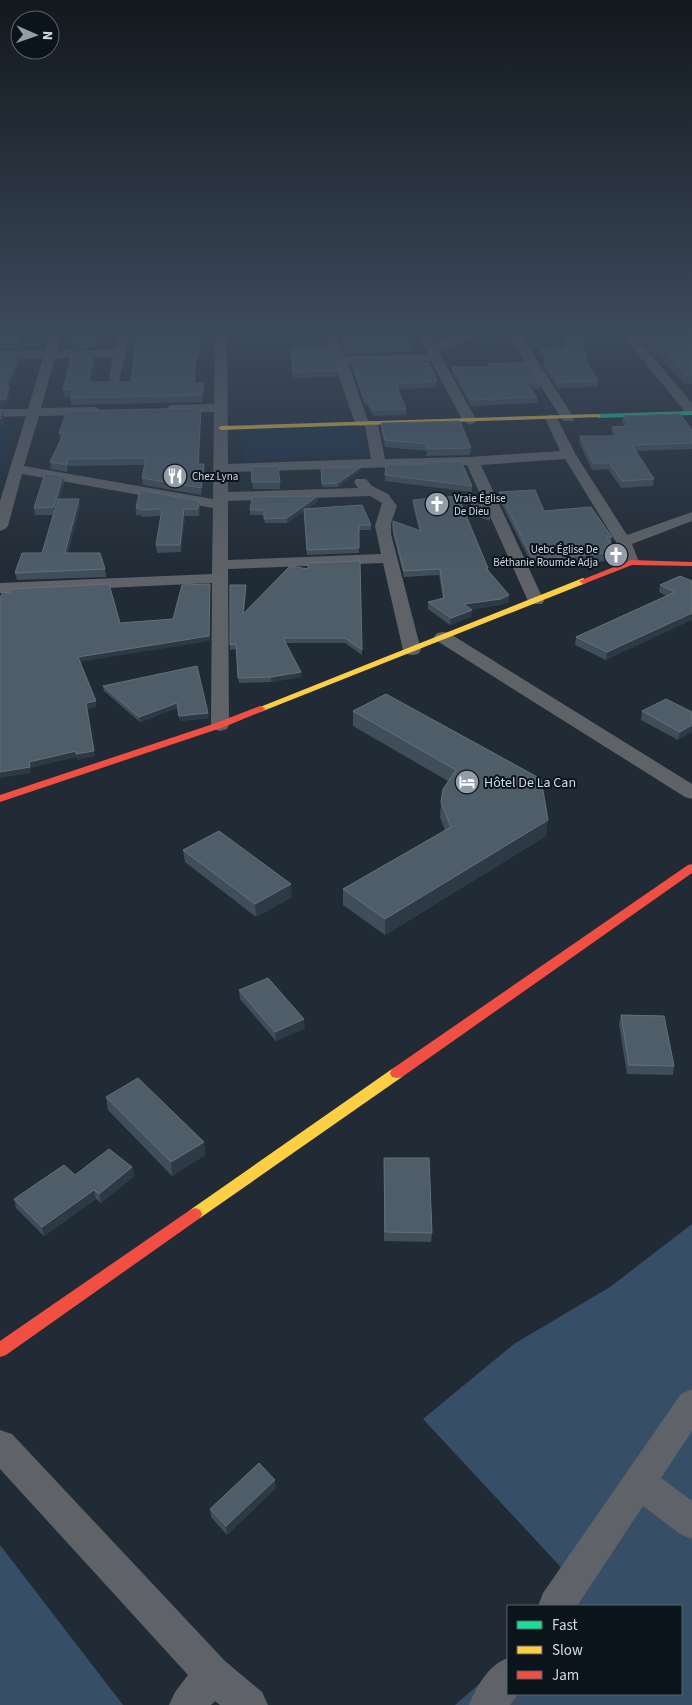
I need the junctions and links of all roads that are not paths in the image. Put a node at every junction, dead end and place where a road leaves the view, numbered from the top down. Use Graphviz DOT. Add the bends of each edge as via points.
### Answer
graph roads {
  1 [pos="33,414"];
  2 [pos="221,414"];
  3 [pos="363,414"];
  4 [pos="466,414"];
  5 [pos="565,414"];
  6 [pos="660,414"];
  7 [pos="552,418"];
  8 [pos="568,418"];
  9 [pos="470,421"];
  10 [pos="367,424"];
  11 [pos="221,428"];
  12 [pos="569,455"];
  13 [pos="472,461"];
  14 [pos="372,463"];
  15 [pos="221,468"];
  16 [pos="16,469"];
  17 [pos="369,492"];
  18 [pos="221,501"];
  19 [pos="692,516"];
  20 [pos="0,526"];
  21 [pos="624,542"];
  22 [pos="390,558"];
  23 [pos="631,562"];
  24 [pos="692,564"];
  25 [pos="221,572"];
  26 [pos="0,588"];
  27 [pos="536,601"];
  28 [pos="443,637"];
  29 [pos="412,650"];
  30 [pos="220,725"];
  31 [pos="692,793"];
  32 [pos="0,799"];
  33 [pos="691,869"];
  34 [pos="0,1350"];
  35 [pos="692,1404"];
  36 [pos="0,1445"];
  37 [pos="640,1483"];
  38 [pos="692,1522"];
  39 [pos="557,1605"];
  40 [pos="212,1674"];
  41 [pos="507,1677"];
  42 [pos="188,1705"];
  43 [pos="249,1705"];
  44 [pos="488,1705"];
  1 -- 16 [label="street"];
  2 -- 11 [label="street"];
  3 -- 10 [label="street"];
  4 -- 9 [label="street"];
  5 -- 8 [label="street"];
  6 -- 8 [label="street"];
  7 -- 8 [label="street"];
  7 -- 9 [label="street"];
  7 -- 12 [label="street"];
  9 -- 10 [label="street"];
  10 -- 11 [label="street"];
  10 -- 14 [label="street"];
  11 -- 15 [label="street"];
  12 -- 13 [label="street"];
  12 -- 21 [label="street"];
  13 -- 14 [label="street"];
  13 -- 27 [label="street"];
  14 -- 15 [label="street"];
  14 -- 17 [label="street" via="361,484"];
  15 -- 18 [label="street"];
  16 -- 18 [label="street"];
  16 -- 20 [label="street"];
  17 -- 18 [label="street"];
  17 -- 22 [label="street" via="385,498 388,503 383,527"];
  18 -- 25 [label="street"];
  19 -- 21 [label="street"];
  21 -- 23 [label="street"];
  22 -- 25 [label="street"];
  22 -- 29 [label="street"];
  23 -- 24 [label="street"];
  23 -- 27 [label="street"];
  25 -- 26 [label="street"];
  25 -- 30 [label="street"];
  27 -- 28 [label="street"];
  28 -- 29 [label="street"];
  28 -- 31 [label="street"];
  29 -- 30 [label="street"];
  30 -- 32 [label="street"];
  33 -- 34 [label="street"];
  35 -- 37 [label="street"];
  36 -- 40 [label="street"];
  37 -- 38 [label="street"];
  37 -- 39 [label="street"];
  40 -- 42 [label="street"];
  40 -- 43 [label="street"];
  41 -- 44 [label="street"];
}
